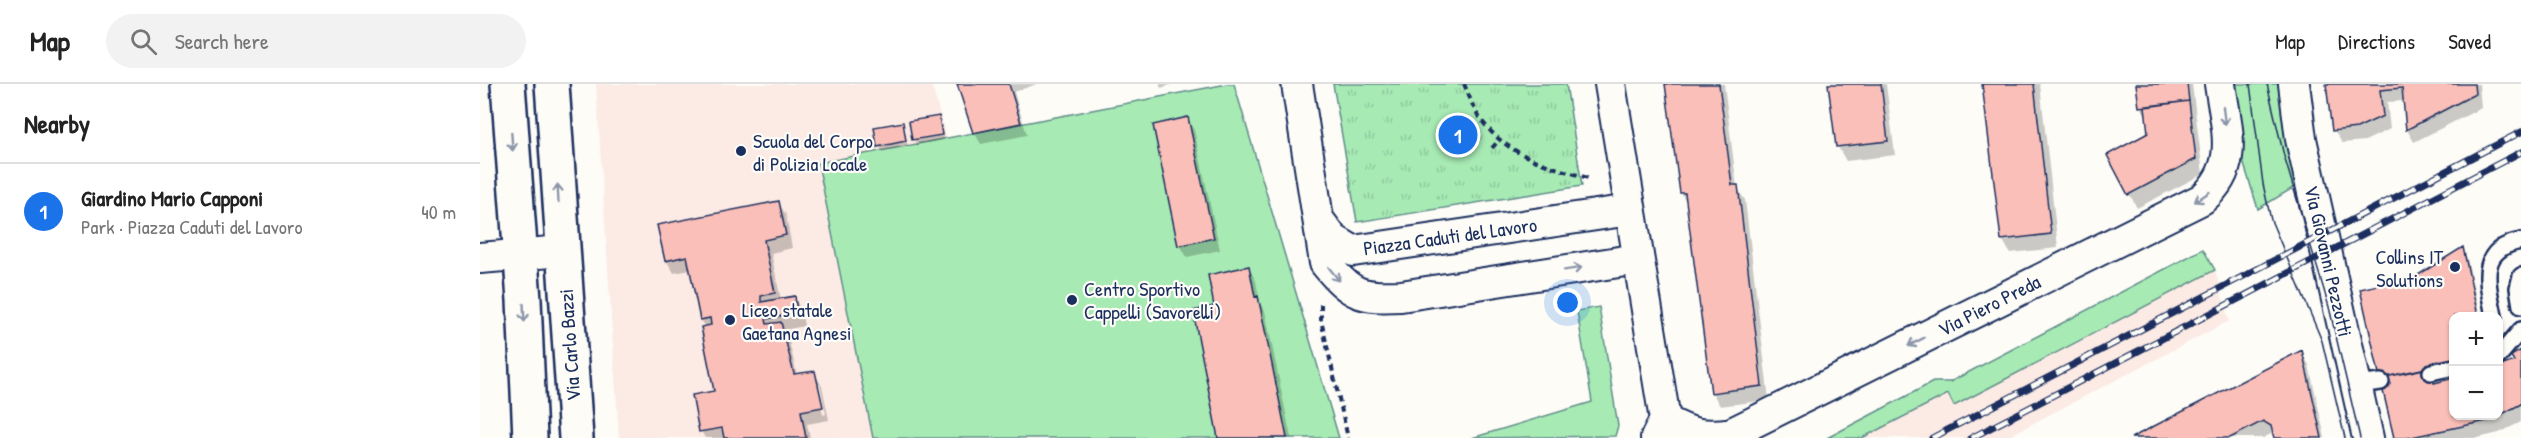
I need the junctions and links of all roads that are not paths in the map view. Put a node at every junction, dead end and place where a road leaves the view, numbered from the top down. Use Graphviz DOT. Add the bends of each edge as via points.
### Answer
graph roads {
  1 [pos="508,84"];
  2 [pos="552,84"];
  3 [pos="1297,84"];
  4 [pos="1610,84"];
  5 [pos="2220,84"];
  6 [pos="2294,84"];
  7 [pos="1630,210"];
  8 [pos="1318,219"];
  9 [pos="2521,241"];
  10 [pos="562,251"];
  11 [pos="519,254"];
  12 [pos="480,258"];
  13 [pos="1638,259"];
  14 [pos="2521,276"];
  15 [pos="2521,306"];
  16 [pos="2493,312"];
  17 [pos="2521,330"];
  18 [pos="2503,348"];
  19 [pos="2449,368"];
  20 [pos="2431,372"];
  21 [pos="1661,429"];
  22 [pos="1728,435"];
  23 [pos="530,438"];
  24 [pos="576,438"];
  25 [pos="2368,438"];
  1 -- 11 [label="main road, one-way"];
  10 -- 2 [label="main road, Via Carlo Bazzi, one-way"];
  3 -- 8 [label="street"];
  4 -- 7 [label="street"];
  5 -- 22 [label="street, Via Piero Preda, one-way" via="2228,148 2226,168 2202,199"];
  6 -- 25 [label="street, Via Giovanni Pezzotti" via="2301,139 2369,384"];
  7 -- 8 [label="street, Piazza Caduti del Lavoro" via="1353,250 1333,239"];
  7 -- 13 [label="street"];
  8 -- 13 [label="street, one-way" via="1325,263 1342,284 1370,298"];
  9 -- 16 [label="lane" via="2499,249 2488,266"];
  10 -- 11 [label="street"];
  10 -- 24 [label="main road, Via Carlo Bazzi"];
  11 -- 12 [label="street"];
  11 -- 23 [label="main road, one-way"];
  13 -- 21 [label="street"];
  14 -- 15 [label="lane"];
  17 -- 18 [label="lane"];
  19 -- 20 [label="lane"];
  21 -- 22 [label="street"];
}
